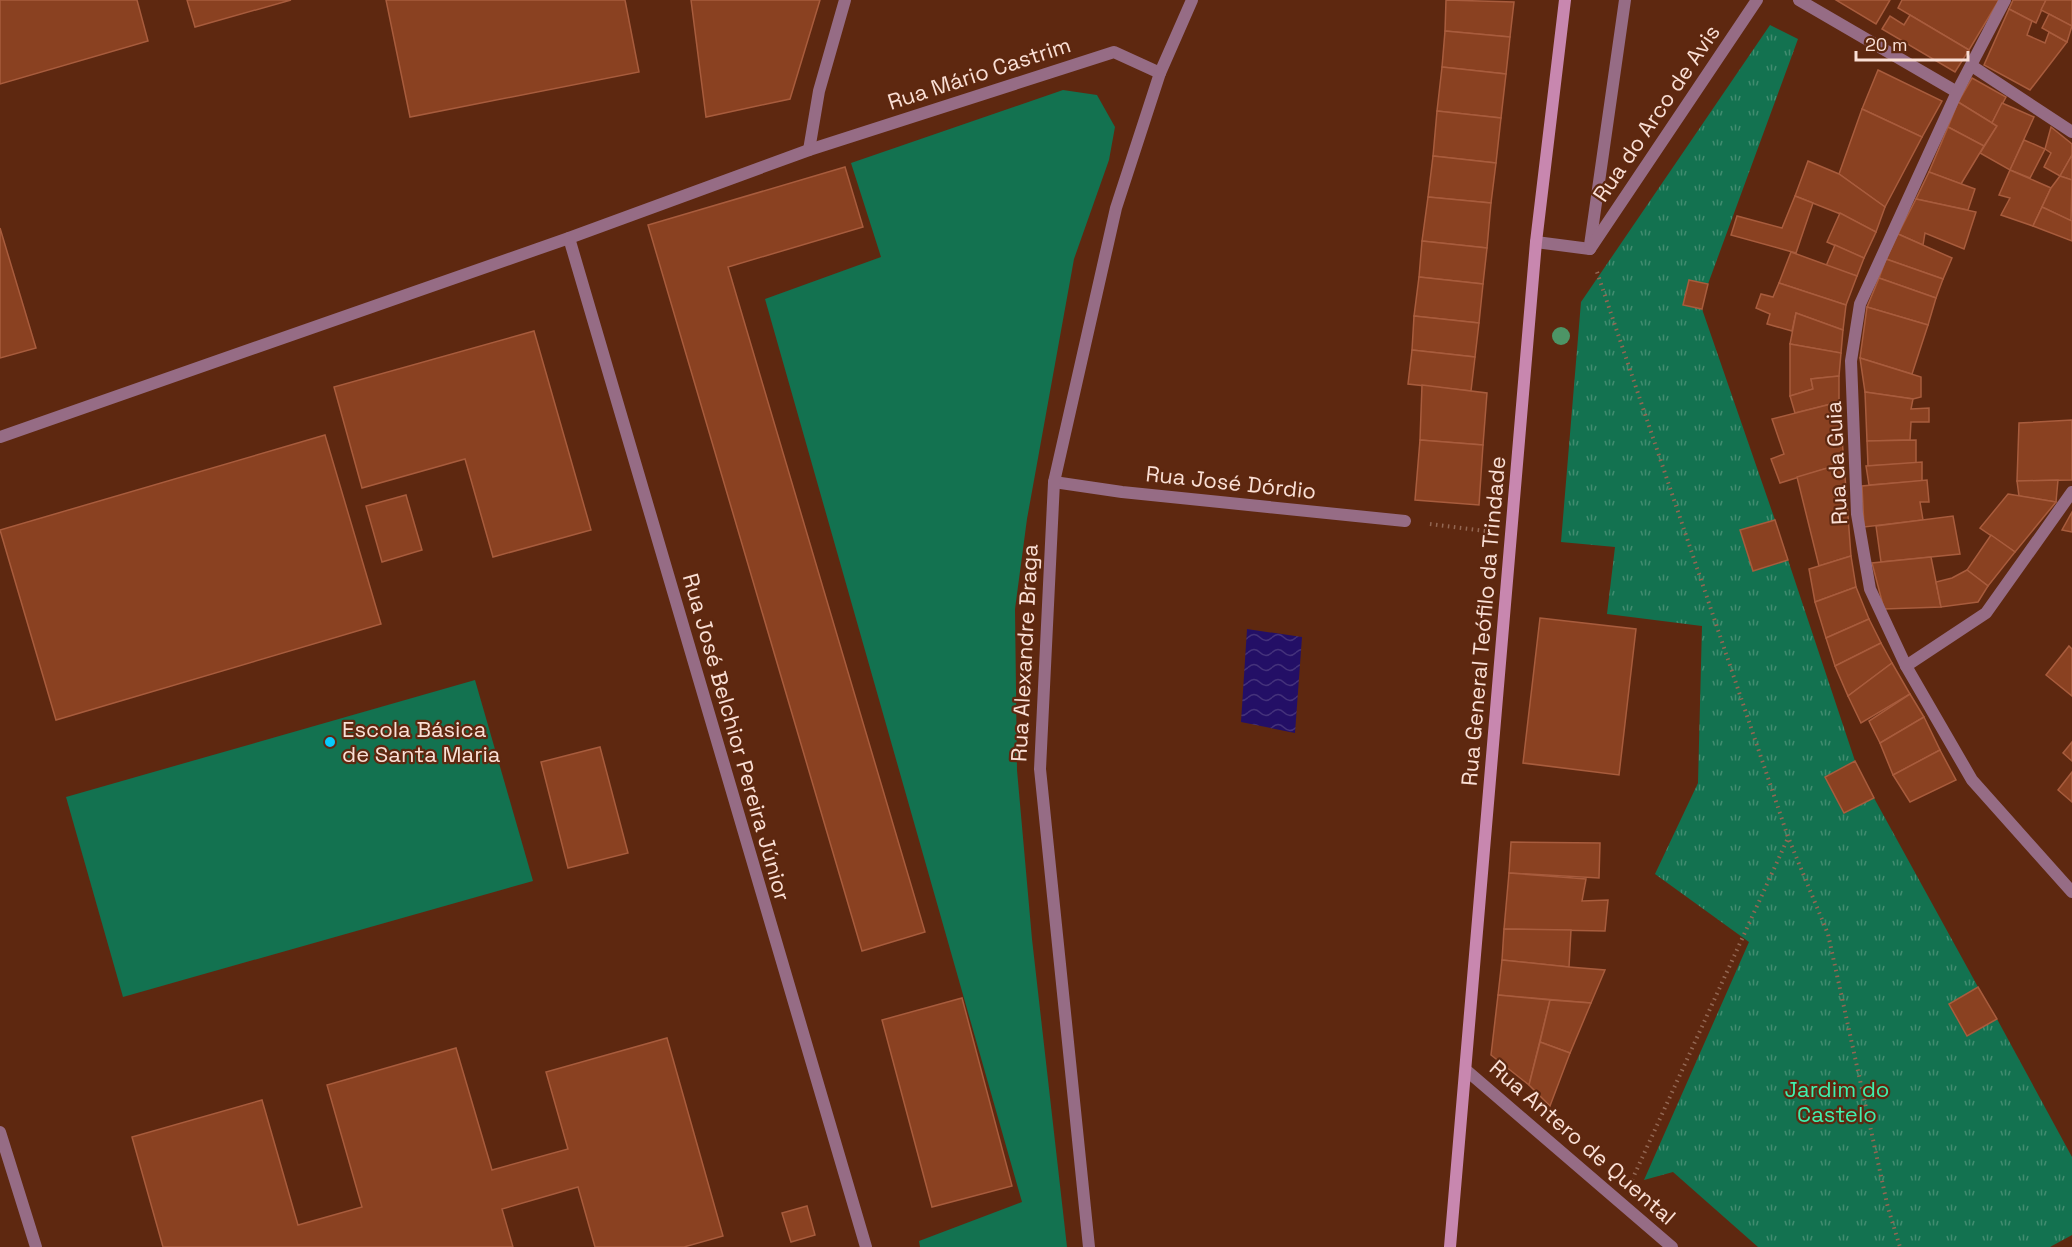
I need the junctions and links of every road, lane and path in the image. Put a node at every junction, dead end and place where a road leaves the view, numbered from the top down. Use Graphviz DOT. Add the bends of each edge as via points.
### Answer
graph roads {
  1 [pos="845,0"];
  2 [pos="1192,0"];
  3 [pos="1565,0"];
  4 [pos="1625,0"];
  5 [pos="1757,0"];
  6 [pos="1799,0"];
  7 [pos="2005,0"];
  8 [pos="1972,66"];
  9 [pos="1160,73"];
  10 [pos="1957,92"];
  11 [pos="2072,132"];
  12 [pos="809,150"];
  13 [pos="569,238"];
  14 [pos="1536,242"];
  15 [pos="1590,249"];
  16 [pos="0,437"];
  17 [pos="1054,482"];
  18 [pos="2072,492"];
  19 [pos="1405,521"];
  20 [pos="1511,534"];
  21 [pos="1906,666"];
  22 [pos="1788,837"];
  23 [pos="2072,892"];
  24 [pos="1466,1070"];
  25 [pos="0,1132"];
  26 [pos="1622,1204"];
  27 [pos="36,1247"];
  28 [pos="866,1247"];
  29 [pos="1089,1247"];
  30 [pos="1450,1247"];
  31 [pos="1672,1247"];
  32 [pos="1900,1247"];
  1 -- 12 [label="street" via="819,91"];
  2 -- 9 [label="street, Rua Alexandre Braga"];
  3 -- 14 [label="main road, Rua General Teófilo da Trindade"];
  4 -- 15 [label="street"];
  5 -- 15 [label="street, Rua do Arco de Avis"];
  6 -- 10 [label="street"];
  7 -- 8 [label="street, Rua da Guia"];
  8 -- 10 [label="street, Rua da Guia"];
  8 -- 11 [label="street"];
  9 -- 12 [label="street, Rua Mário Castrim" via="1114,52"];
  9 -- 17 [label="street, Rua Alexandre Braga" via="1116,208"];
  10 -- 21 [label="street, Rua da Guia" via="1860,304 1851,361 1857,514 1870,589"];
  12 -- 13 [label="street, Rua Mário Castrim"];
  13 -- 16 [label="street, Rua Mário Castrim"];
  13 -- 28 [label="street, Rua José Belchior Pereira Júnior"];
  14 -- 15 [label="street"];
  14 -- 20 [label="main road, Rua General Teófilo da Trindade"];
  15 -- 22 [label="path"];
  17 -- 19 [label="street, Rua José Dórdio"];
  17 -- 29 [label="street, Rua Alexandre Braga" via="1040,769"];
  18 -- 21 [label="street" via="1986,613"];
  19 -- 20 [label="path"];
  20 -- 24 [label="main road, Rua General Teófilo da Trindade"];
  21 -- 23 [label="street, Rua da Guia" via="1972,780"];
  22 -- 26 [label="path"];
  22 -- 32 [label="path" via="1828,934"];
  24 -- 26 [label="street, Rua Antero de Quental"];
  24 -- 30 [label="main road, Rua General Teófilo da Trindade"];
  25 -- 27 [label="street"];
  26 -- 31 [label="street, Rua Antero de Quental"];
}
